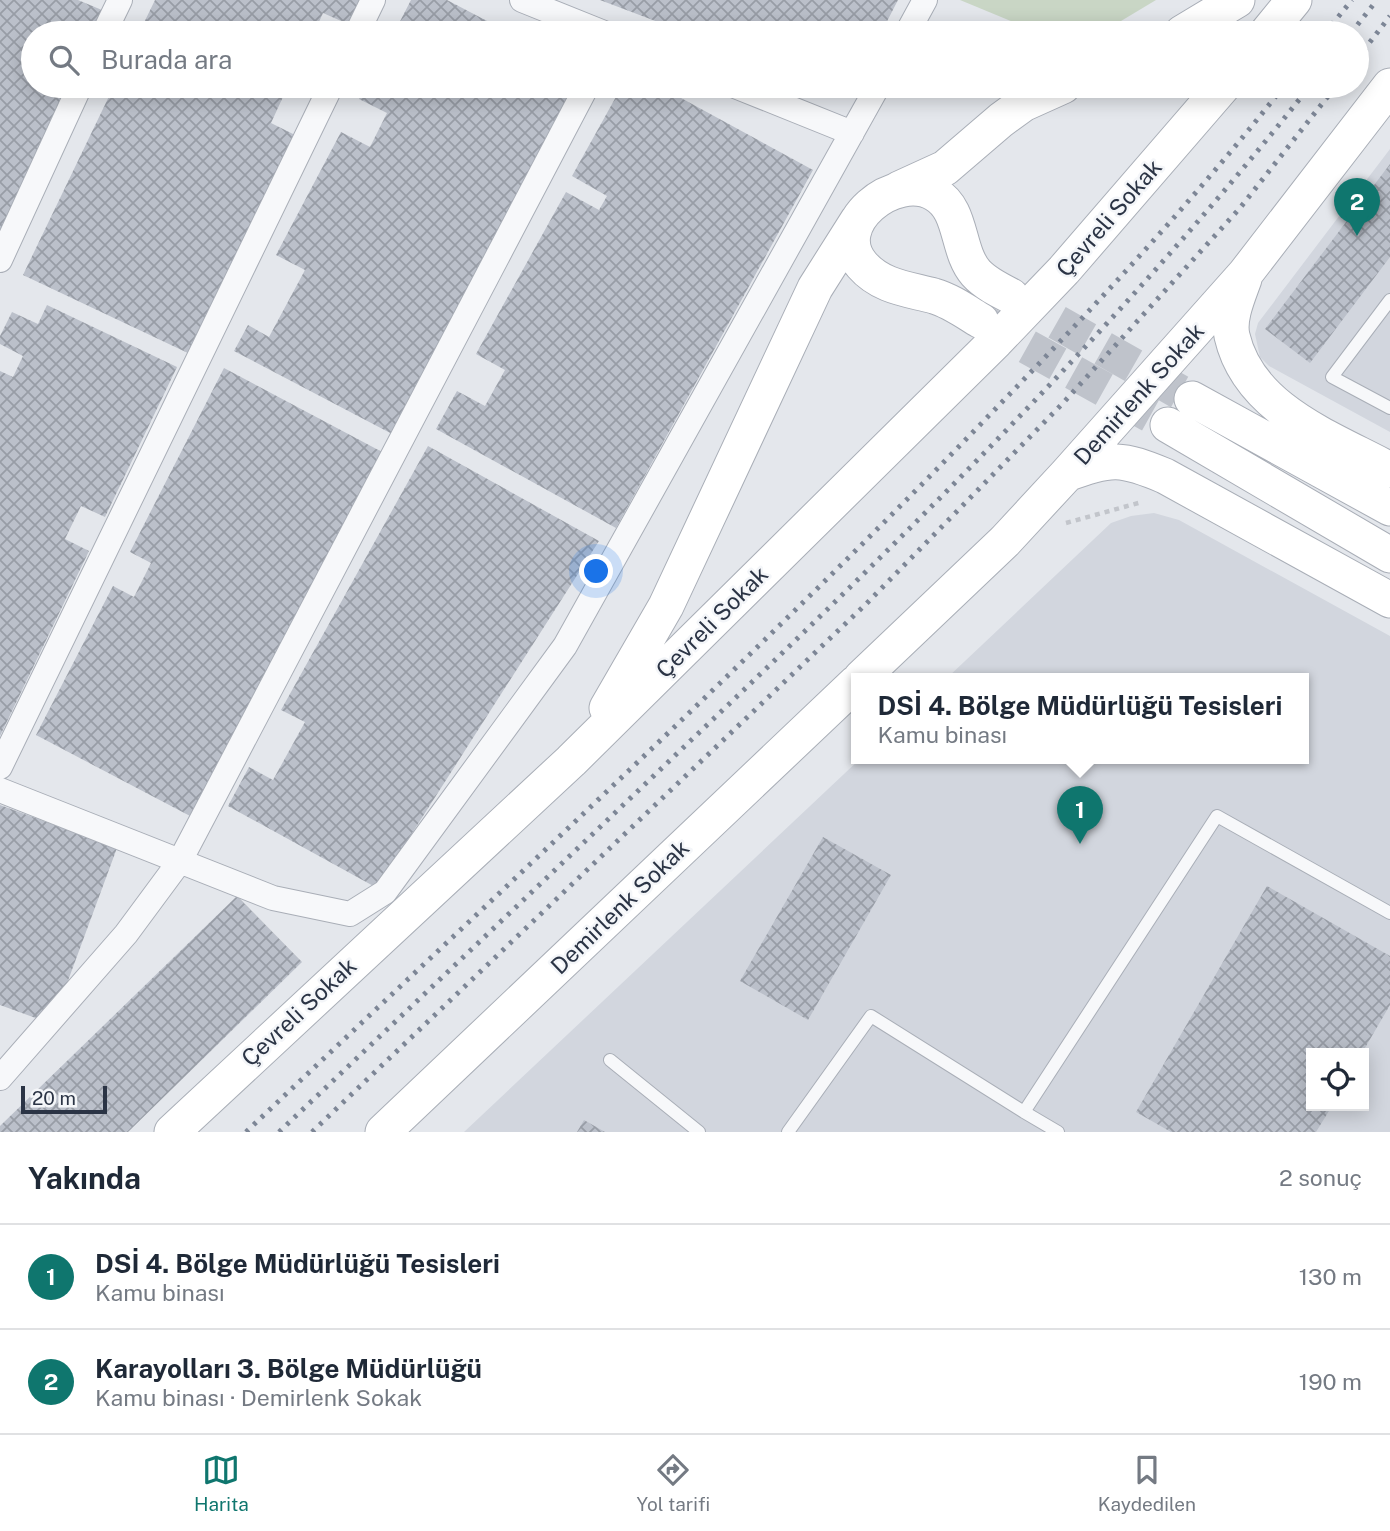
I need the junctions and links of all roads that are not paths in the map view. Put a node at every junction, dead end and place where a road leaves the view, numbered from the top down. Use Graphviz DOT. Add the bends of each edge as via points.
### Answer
graph roads {
  1 [pos="120,0"];
  2 [pos="373,0"];
  3 [pos="522,0"];
  4 [pos="925,0"];
  5 [pos="1237,0"];
  6 [pos="1294,0"];
  7 [pos="110,21"];
  8 [pos="363,21"];
  9 [pos="574,21"];
  10 [pos="914,21"];
  11 [pos="1202,21"];
  12 [pos="1277,21"];
  13 [pos="1390,86"];
  14 [pos="74,98"];
  15 [pos="325,98"];
  16 [pos="581,98"];
  17 [pos="765,98"];
  18 [pos="871,98"];
  19 [pos="1036,98"];
  20 [pos="1213,98"];
  21 [pos="852,133"];
  22 [pos="899,189"];
  23 [pos="858,220"];
  24 [pos="0,260"];
  25 [pos="1245,274"];
  26 [pos="1011,296"];
  27 [pos="1390,300"];
  28 [pos="981,321"];
  29 [pos="1192,399"];
  30 [pos="1390,408"];
  31 [pos="1168,425"];
  32 [pos="1390,470"];
  33 [pos="1068,474"];
  34 [pos="1390,508"];
  35 [pos="1390,555"];
  36 [pos="1390,600"];
  37 [pos="866,673"];
  38 [pos="851,687"];
  39 [pos="571,761"];
  40 [pos="0,767"];
  41 [pos="0,790"];
  42 [pos="180,861"];
  43 [pos="350,914"];
  44 [pos="1390,914"];
  45 [pos="378,938"];
  46 [pos="610,1060"];
  47 [pos="6,1064"];
  48 [pos="1024,1111"];
  49 [pos="172,1132"];
  50 [pos="383,1132"];
  51 [pos="698,1132"];
  52 [pos="788,1132"];
  53 [pos="1058,1132"];
  1 -- 7 [label="street"];
  2 -- 8 [label="street"];
  3 -- 9 [label="street"];
  4 -- 10 [label="street"];
  5 -- 11 [label="street"];
  6 -- 12 [label="street"];
  13 -- 25 [label="street, Demirlenk Sokak"];
  14 -- 24 [label="street"];
  15 -- 40 [label="street"];
  16 -- 42 [label="street"];
  17 -- 21 [label="street"];
  18 -- 21 [label="street"];
  19 -- 22 [label="street" via="945,168"];
  20 -- 39 [label="street, Çevreli Sokak" via="1064,270 996,341"];
  21 -- 43 [label="street" via="565,646 385,892"];
  22 -- 23 [label="street" via="880,197"];
  22 -- 26 [label="street" via="919,188 947,205 976,272"];
  23 -- 28 [label="street" via="852,237 854,252 875,277 935,297"];
  23 -- 39 [label="street" via="814,288 666,607"];
  25 -- 32 [label="street" via="1232,335 1250,378 1284,412"];
  25 -- 33 [label="street, Demirlenk Sokak"];
  27 -- 30 [label="lane" via="1332,377"];
  29 -- 34 [label="street, Demirlenk Sokak"];
  31 -- 35 [label="street, Demirlenk Sokak"];
  33 -- 36 [label="street" via="1103,461 1136,463"];
  33 -- 37 [label="street, Demirlenk Sokak"];
  38 -- 50 [label="street, Demirlenk Sokak"];
  39 -- 45 [label="street, Çevreli Sokak"];
  41 -- 42 [label="street"];
  42 -- 43 [label="street" via="273,898"];
  42 -- 47 [label="street" via="126,934"];
  43 -- 45 [label="street"];
  44 -- 48 [label="lane" via="1217,816"];
  45 -- 49 [label="street, Çevreli Sokak"];
  46 -- 51 [label="lane"];
  48 -- 52 [label="lane" via="871,1017"];
  48 -- 53 [label="lane"];
}
